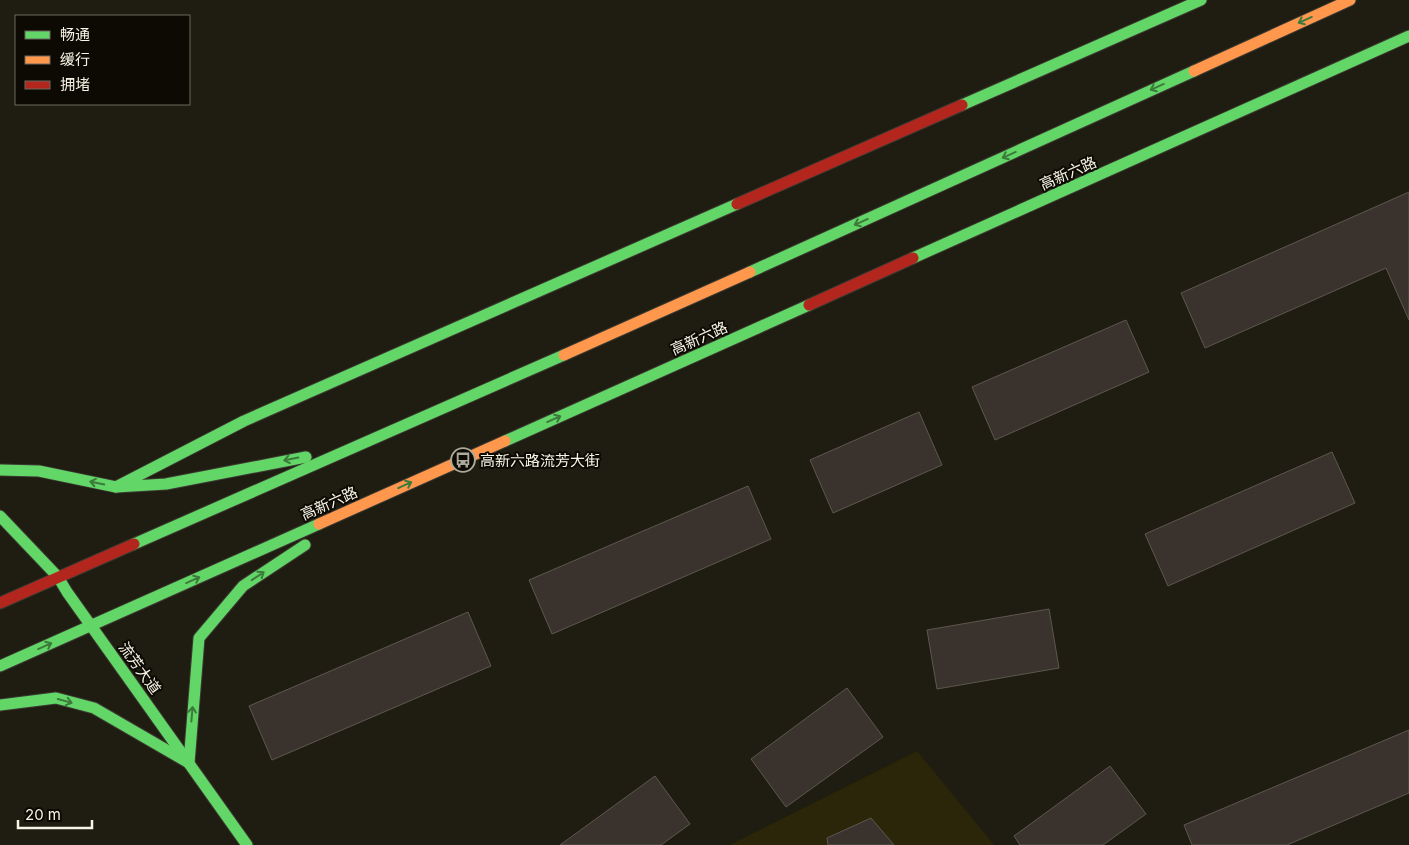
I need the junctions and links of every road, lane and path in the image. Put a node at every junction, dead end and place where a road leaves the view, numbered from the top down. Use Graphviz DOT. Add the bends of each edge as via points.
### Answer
graph roads {
  1 [pos="1201,0"];
  2 [pos="1350,0"];
  3 [pos="1409,36"];
  4 [pos="356,447"];
  5 [pos="0,470"];
  6 [pos="116,487"];
  7 [pos="374,500"];
  8 [pos="0,516"];
  9 [pos="58,577"];
  10 [pos="0,603"];
  11 [pos="91,626"];
  12 [pos="0,666"];
  13 [pos="0,705"];
  14 [pos="190,762"];
  15 [pos="247,845"];
  1 -- 6 [label="main road" via="244,421"];
  2 -- 4 [label="main road, one-way"];
  7 -- 3 [label="main road, 高新六路, one-way"];
  4 -- 6 [label="main road, one-way" via="166,484"];
  4 -- 9 [label="main road"];
  6 -- 5 [label="main road, one-way" via="39,471"];
  11 -- 7 [label="main road, 高新六路, one-way"];
  14 -- 7 [label="main road, one-way" via="199,638 243,586"];
  8 -- 9 [label="main road, 流芳大道"];
  9 -- 10 [label="main road"];
  9 -- 11 [label="main road, 流芳大道"];
  12 -- 11 [label="main road, 高新六路, one-way"];
  11 -- 14 [label="main road, 流芳大道"];
  13 -- 14 [label="main road, one-way" via="56,698 94,708"];
  14 -- 15 [label="main road, 流芳大道"];
}
